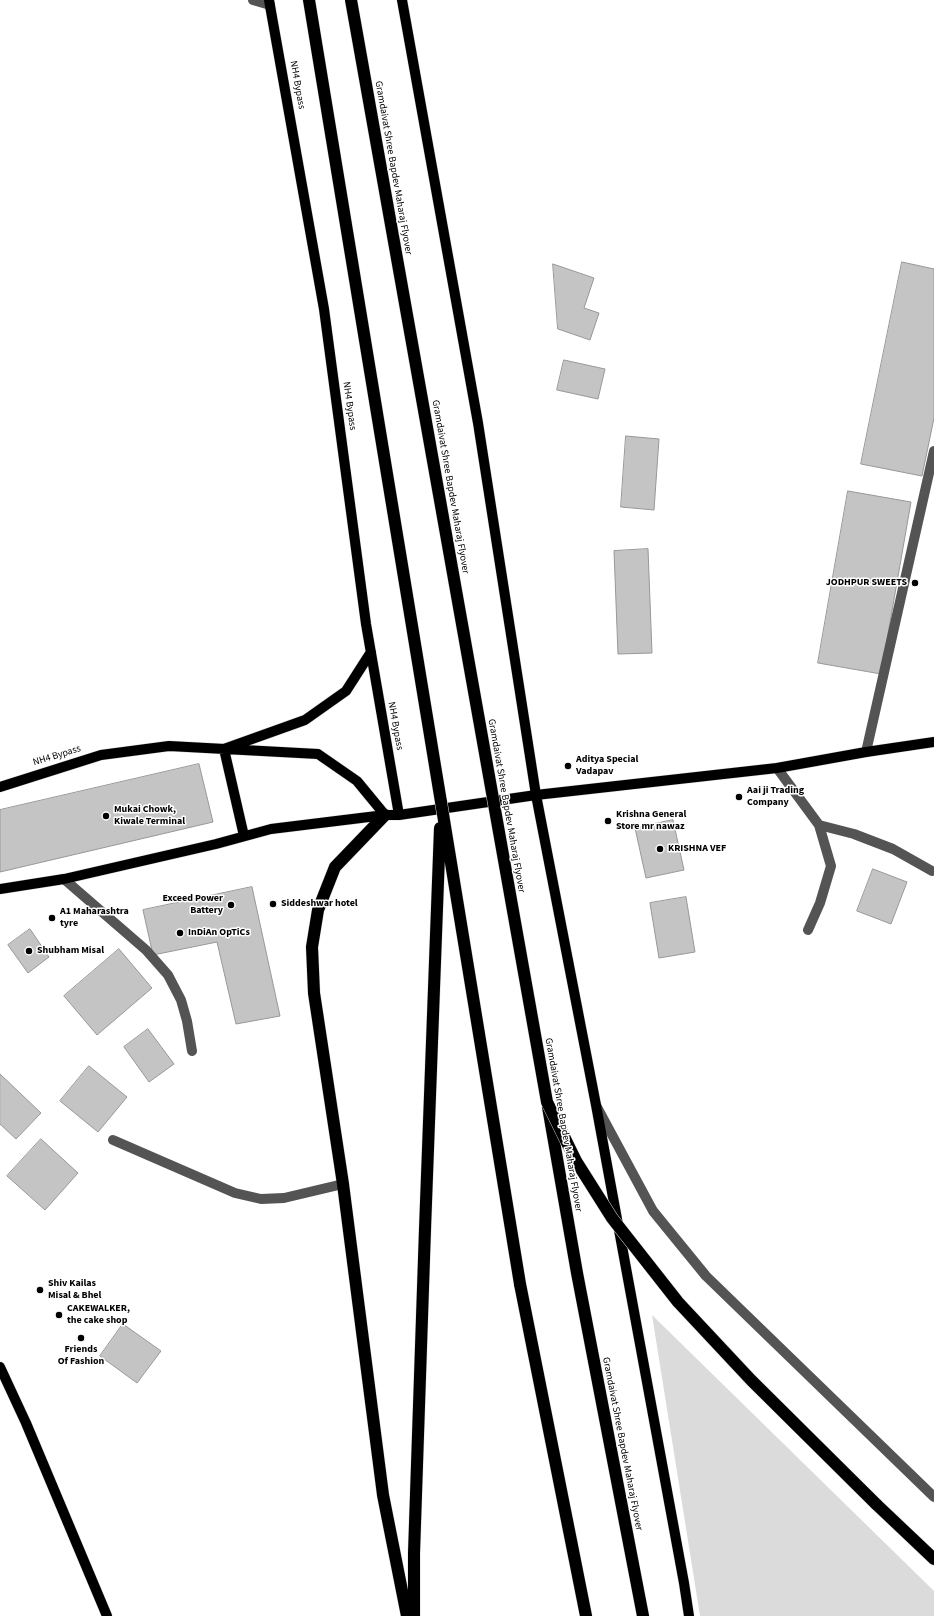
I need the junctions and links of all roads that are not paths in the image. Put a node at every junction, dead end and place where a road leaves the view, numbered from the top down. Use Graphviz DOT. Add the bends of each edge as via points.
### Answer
graph roads {
  1 [pos="253,0"];
  2 [pos="309,0"];
  3 [pos="351,0"];
  4 [pos="402,0"];
  5 [pos="270,3"];
  6 [pos="934,451"];
  7 [pos="371,652"];
  8 [pos="932,745"];
  9 [pos="224,749"];
  10 [pos="866,752"];
  11 [pos="777,768"];
  12 [pos="0,787"];
  13 [pos="536,795"];
  14 [pos="441,802"];
  15 [pos="385,815"];
  16 [pos="398,816"];
  17 [pos="820,825"];
  18 [pos="244,836"];
  19 [pos="932,871"];
  20 [pos="64,879"];
  21 [pos="0,889"];
  22 [pos="808,930"];
  23 [pos="192,1051"];
  24 [pos="547,1102"];
  25 [pos="596,1105"];
  26 [pos="113,1140"];
  27 [pos="343,1184"];
  28 [pos="0,1367"];
  29 [pos="934,1497"];
  30 [pos="934,1559"];
  31 [pos="107,1616"];
  32 [pos="407,1616"];
  33 [pos="414,1616"];
  34 [pos="586,1616"];
  35 [pos="642,1616"];
  36 [pos="689,1616"];
  1 -- 5 [label="street"];
  2 -- 14 [label="highway"];
  3 -- 24 [label="highway, Gramdaivat Shree Bapdev Maharaj Flyover, bridge"];
  4 -- 13 [label="main road" via="478,423"];
  5 -- 7 [label="main road, NH4 Bypass" via="324,309"];
  6 -- 10 [label="street"];
  7 -- 9 [label="main road" via="346,691 305,720"];
  7 -- 16 [label="main road, NH4 Bypass"];
  8 -- 10 [label="main road"];
  9 -- 12 [label="main road, NH4 Bypass" via="169,746 101,755"];
  9 -- 15 [label="main road, NH4 Bypass" via="318,754 357,781"];
  9 -- 18 [label="main road"];
  10 -- 11 [label="main road"];
  11 -- 13 [label="main road"];
  11 -- 17 [label="street"];
  13 -- 16 [label="main road"];
  13 -- 25 [label="main road"];
  14 -- 33 [label="highway, bridge" via="414,1553"];
  14 -- 34 [label="highway, bridge" via="520,1284"];
  15 -- 16 [label="main road"];
  15 -- 18 [label="main road" via="271,829"];
  15 -- 27 [label="highway" via="335,867 318,910 312,947 314,992"];
  17 -- 19 [label="street" via="894,849"];
  17 -- 22 [label="street" via="831,866 820,903"];
  18 -- 20 [label="main road"];
  20 -- 21 [label="main road"];
  20 -- 23 [label="street" via="146,950 168,975 181,1000"];
  24 -- 30 [label="highway, bridge" via="576,1161 612,1218 678,1302 751,1380"];
  24 -- 35 [label="highway, Gramdaivat Shree Bapdev Maharaj Flyover, bridge"];
  25 -- 29 [label="street" via="653,1211 706,1276"];
  25 -- 36 [label="main road"];
  26 -- 27 [label="street" via="235,1193 261,1199 284,1198"];
  27 -- 32 [label="highway" via="383,1494"];
  28 -- 31 [label="main road"];
}
